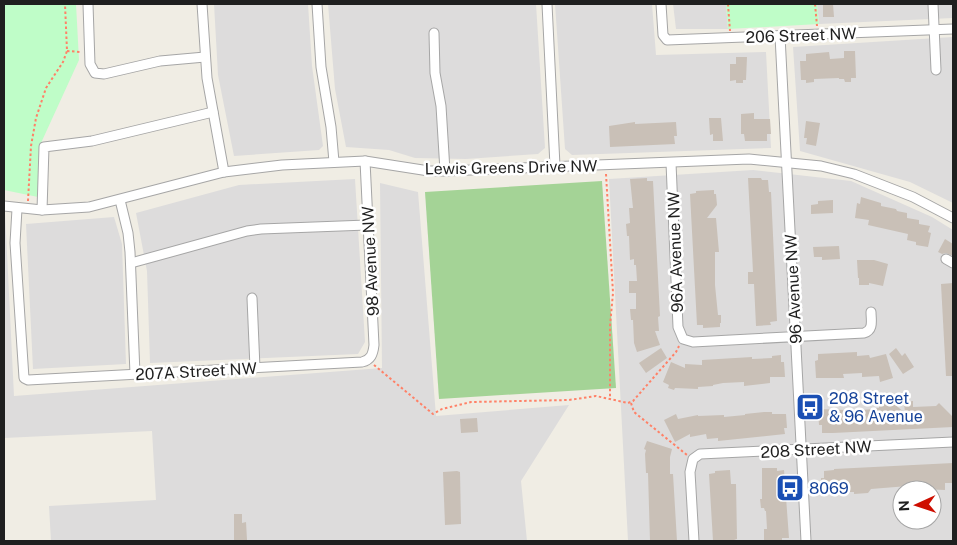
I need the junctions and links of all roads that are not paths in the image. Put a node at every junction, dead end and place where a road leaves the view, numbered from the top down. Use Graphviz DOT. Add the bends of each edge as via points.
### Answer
graph roads {
  1 [pos="88,4"];
  2 [pos="202,4"];
  3 [pos="317,4"];
  4 [pos="547,4"];
  5 [pos="661,4"];
  6 [pos="933,4"];
  7 [pos="953,29"];
  8 [pos="935,30"];
  9 [pos="434,33"];
  10 [pos="780,36"];
  11 [pos="205,57"];
  12 [pos="936,70"];
  13 [pos="212,112"];
  14 [pos="365,161"];
  15 [pos="334,162"];
  16 [pos="671,163"];
  17 [pos="787,163"];
  18 [pos="555,166"];
  19 [pos="445,171"];
  20 [pos="224,172"];
  21 [pos="120,200"];
  22 [pos="4,206"];
  23 [pos="17,209"];
  24 [pos="42,210"];
  25 [pos="953,218"];
  26 [pos="368,225"];
  27 [pos="131,263"];
  28 [pos="252,298"];
  29 [pos="871,312"];
  30 [pos="796,337"];
  31 [pos="368,360"];
  32 [pos="255,368"];
  33 [pos="135,374"];
  34 [pos="953,442"];
  35 [pos="802,449"];
  36 [pos="694,541"];
  37 [pos="806,541"];
  1 -- 11 [label="street" via="90,64 95,73 104,74 160,61"];
  2 -- 11 [label="street"];
  3 -- 15 [label="street" via="321,67"];
  4 -- 18 [label="street"];
  5 -- 10 [label="street, 206 Street NW" via="663,35 668,40"];
  6 -- 8 [label="street"];
  7 -- 8 [label="street, 206 Street NW"];
  8 -- 10 [label="street, 206 Street NW"];
  8 -- 12 [label="street"];
  9 -- 19 [label="street"];
  10 -- 17 [label="street, 96 Avenue NW"];
  11 -- 13 [label="street"];
  13 -- 20 [label="street"];
  13 -- 24 [label="street" via="92,141 44,147"];
  14 -- 15 [label="street, Lewis Greens Drive NW"];
  14 -- 19 [label="street, Lewis Greens Drive NW"];
  14 -- 26 [label="street, 98 Avenue NW"];
  15 -- 20 [label="street, Lewis Greens Drive NW"];
  16 -- 17 [label="street, Lewis Greens Drive NW" via="749,159"];
  16 -- 18 [label="street, Lewis Greens Drive NW"];
  16 -- 30 [label="street, 96A Avenue NW" via="678,327 683,339 693,342"];
  17 -- 25 [label="street, Lewis Greens Drive NW" via="821,166 854,174 913,197"];
  17 -- 30 [label="street, 96 Avenue NW"];
  18 -- 19 [label="street, Lewis Greens Drive NW"];
  20 -- 21 [label="street, Lewis Greens Drive NW"];
  21 -- 24 [label="street, Lewis Greens Drive NW" via="89,207"];
  21 -- 27 [label="street"];
  22 -- 23 [label="street, Lewis Greens Drive NW"];
  23 -- 24 [label="street, Lewis Greens Drive NW"];
  23 -- 33 [label="street, 207A Street NW" via="15,243 24,378"];
  26 -- 27 [label="street" via="261,229"];
  26 -- 31 [label="street, 98 Avenue NW" via="374,345"];
  27 -- 33 [label="street"];
  28 -- 32 [label="street"];
  29 -- 30 [label="street" via="871,327 864,333"];
  30 -- 35 [label="street, 96 Avenue NW"];
  31 -- 32 [label="street, 207A Street NW"];
  32 -- 33 [label="street, 207A Street NW"];
  34 -- 35 [label="street, 208 Street NW"];
  35 -- 36 [label="street, 208 Street NW" via="700,454 693,459 690,472"];
  35 -- 37 [label="street, 96 Avenue NW"];
}
